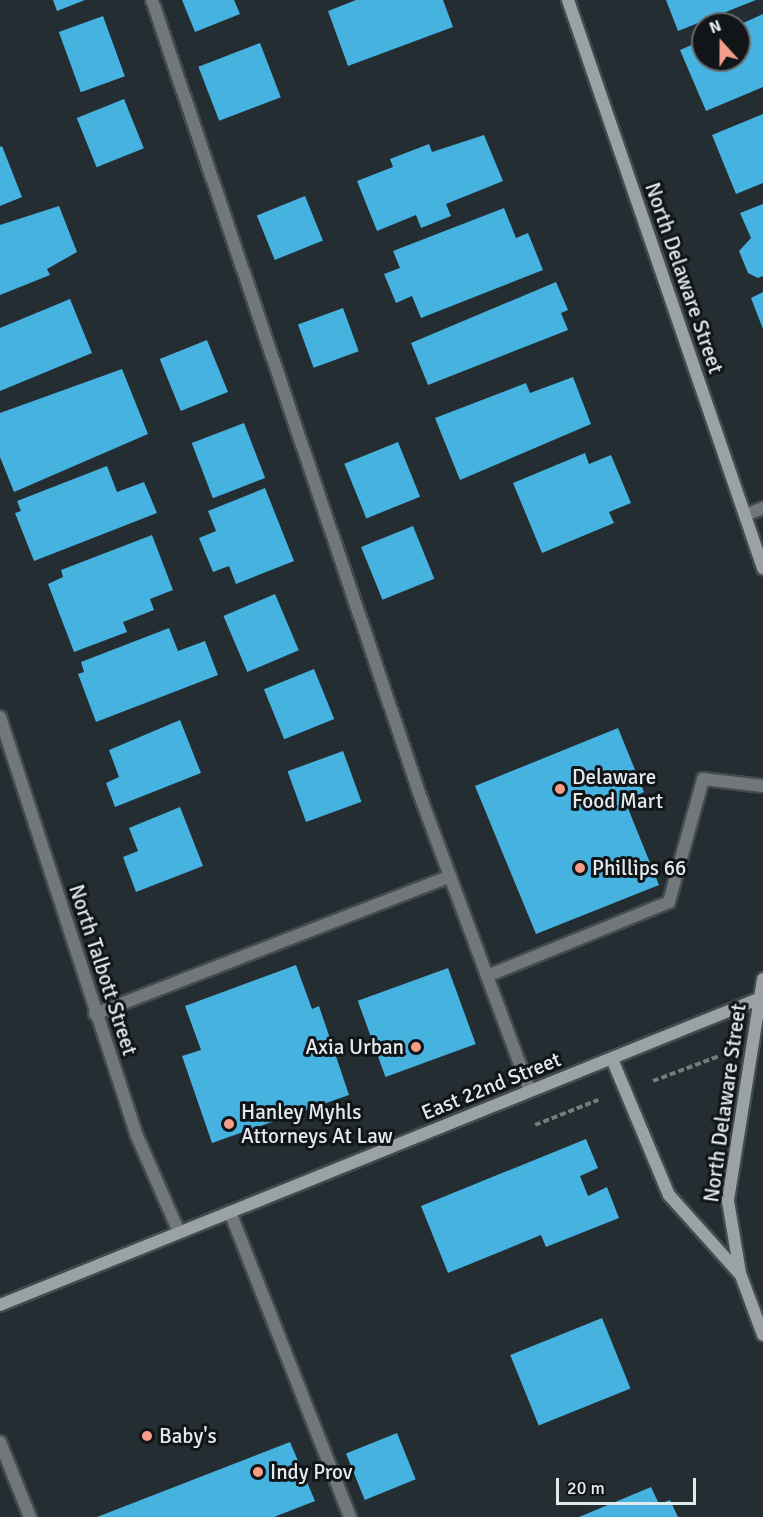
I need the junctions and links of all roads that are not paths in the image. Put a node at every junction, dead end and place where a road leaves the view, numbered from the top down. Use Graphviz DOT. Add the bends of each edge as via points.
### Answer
graph roads {
  1 [pos="153,0"];
  2 [pos="568,0"];
  3 [pos="763,507"];
  4 [pos="745,515"];
  5 [pos="763,568"];
  6 [pos="0,717"];
  7 [pos="763,786"];
  8 [pos="450,876"];
  9 [pos="487,975"];
  10 [pos="763,979"];
  11 [pos="761,998"];
  12 [pos="95,1014"];
  13 [pos="612,1059"];
  14 [pos="530,1091"];
  15 [pos="230,1212"];
  16 [pos="179,1232"];
  17 [pos="740,1274"];
  18 [pos="0,1305"];
  19 [pos="763,1335"];
  20 [pos="0,1442"];
  21 [pos="30,1517"];
  22 [pos="350,1517"];
  1 -- 8 [label="street" via="233,249"];
  2 -- 4 [label="main road, North Delaware Street"];
  3 -- 4 [label="street"];
  4 -- 5 [label="main road, North Delaware Street"];
  6 -- 12 [label="street, North Talbott Street"];
  7 -- 9 [label="street" via="703,779 669,902"];
  8 -- 9 [label="street"];
  8 -- 12 [label="street"];
  9 -- 14 [label="street"];
  10 -- 11 [label="main road, North Delaware Street"];
  11 -- 13 [label="main road, East 22nd Street"];
  11 -- 17 [label="main road, North Delaware Street" via="728,1201"];
  12 -- 16 [label="street, North Talbott Street"];
  13 -- 14 [label="main road, East 22nd Street"];
  13 -- 17 [label="main road" via="669,1195"];
  14 -- 15 [label="main road, East 22nd Street"];
  15 -- 16 [label="main road, East 22nd Street"];
  15 -- 22 [label="street"];
  16 -- 18 [label="main road, East 22nd Street"];
  17 -- 19 [label="main road, North Delaware Street"];
  20 -- 21 [label="street"];
}
